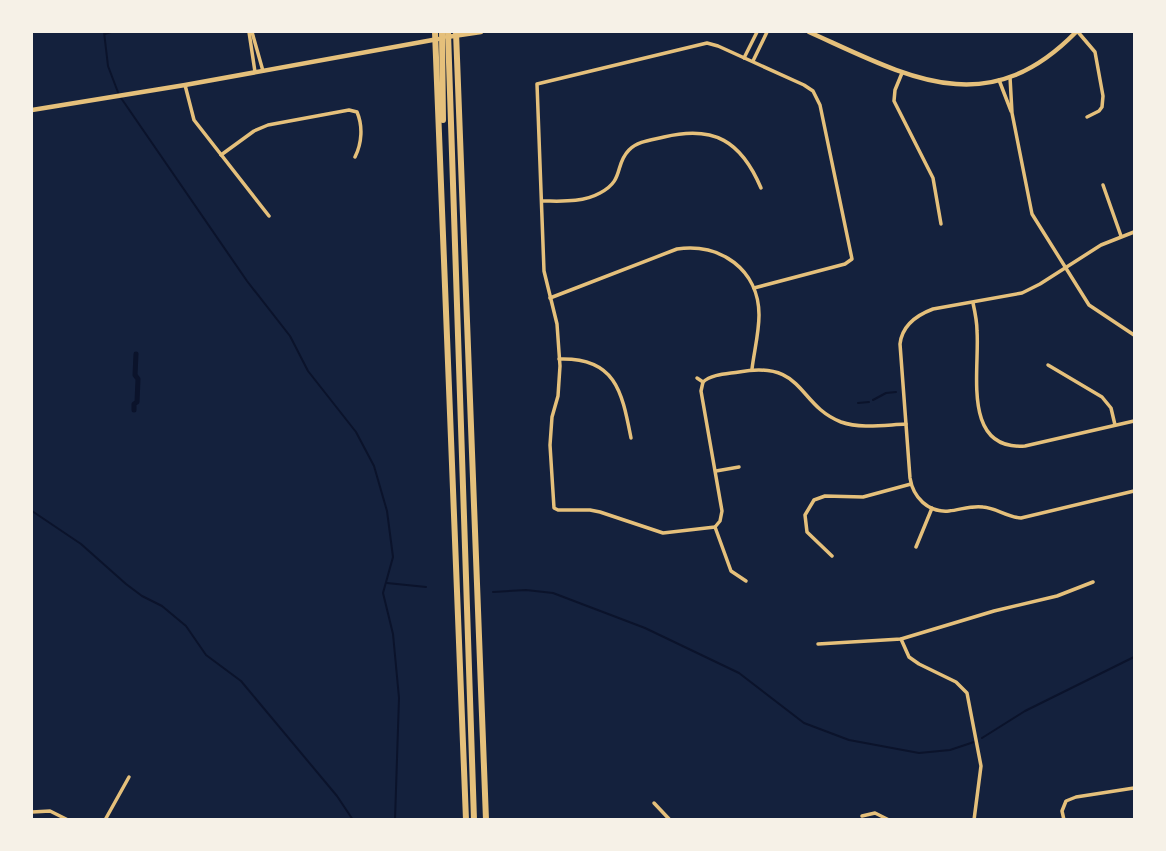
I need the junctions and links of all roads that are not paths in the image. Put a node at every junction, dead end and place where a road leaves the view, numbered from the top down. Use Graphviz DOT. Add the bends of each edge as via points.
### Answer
graph roads {
  1 [pos="250,32"];
  2 [pos="435,32"];
  3 [pos="442,32"];
  4 [pos="448,32"];
  5 [pos="456,32"];
  6 [pos="480,32"];
  7 [pos="757,32"];
  8 [pos="766,32"];
  9 [pos="809,32"];
  10 [pos="1077,32"];
  11 [pos="744,58"];
  12 [pos="753,61"];
  13 [pos="263,71"];
  14 [pos="255,72"];
  15 [pos="902,73"];
  16 [pos="1010,77"];
  17 [pos="999,80"];
  18 [pos="185,85"];
  19 [pos="360,107"];
  20 [pos="32,110"];
  21 [pos="357,112"];
  22 [pos="1012,113"];
  23 [pos="1087,117"];
  24 [pos="221,155"];
  25 [pos="355,157"];
  26 [pos="1103,185"];
  27 [pos="761,188"];
  28 [pos="542,201"];
  29 [pos="442,206"];
  30 [pos="269,216"];
  31 [pos="941,224"];
  32 [pos="1135,232"];
  33 [pos="1121,236"];
  34 [pos="1065,268"];
  35 [pos="754,288"];
  36 [pos="550,298"];
  37 [pos="973,303"];
  38 [pos="1134,333"];
  39 [pos="559,359"];
  40 [pos="1048,365"];
  41 [pos="752,370"];
  42 [pos="697,378"];
  43 [pos="703,382"];
  44 [pos="1135,421"];
  45 [pos="906,424"];
  46 [pos="1115,425"];
  47 [pos="631,438"];
  48 [pos="739,467"];
  49 [pos="716,471"];
  50 [pos="911,484"];
  51 [pos="1135,491"];
  52 [pos="554,508"];
  53 [pos="932,508"];
  54 [pos="550,513"];
  55 [pos="715,527"];
  56 [pos="916,547"];
  57 [pos="832,556"];
  58 [pos="746,581"];
  59 [pos="1093,582"];
  60 [pos="901,639"];
  61 [pos="818,644"];
  62 [pos="129,777"];
  63 [pos="1135,788"];
  64 [pos="654,803"];
  65 [pos="32,812"];
  66 [pos="862,816"];
  67 [pos="68,820"];
  68 [pos="105,820"];
  69 [pos="466,820"];
  70 [pos="474,820"];
  71 [pos="486,820"];
  72 [pos="670,820"];
  73 [pos="889,820"];
  74 [pos="974,820"];
  75 [pos="1064,820"];
  1 -- 13 [label="street"];
  1 -- 14 [label="street"];
  2 -- 29 [label="highway"];
  3 -- 29 [label="highway"];
  4 -- 70 [label="highway"];
  5 -- 71 [label="highway"];
  6 -- 13 [label="street"];
  7 -- 11 [label="street"];
  8 -- 12 [label="street"];
  9 -- 15 [label="street"];
  10 -- 16 [label="street" via="1044,60"];
  10 -- 23 [label="street" via="1095,52 1103,96 1099,111"];
  11 -- 12 [label="street"];
  11 -- 28 [label="street" via="702,43 535,82"];
  12 -- 35 [label="street" via="810,88 818,99 853,261"];
  13 -- 14 [label="street"];
  14 -- 18 [label="street"];
  15 -- 17 [label="street" via="951,84"];
  15 -- 31 [label="street" via="895,104 933,178"];
  16 -- 17 [label="street"];
  16 -- 22 [label="street"];
  17 -- 22 [label="street"];
  18 -- 20 [label="street"];
  18 -- 24 [label="street" via="194,120"];
  19 -- 21 [label="street"];
  21 -- 24 [label="street" via="268,125"];
  21 -- 25 [label="street" via="360,144"];
  22 -- 34 [label="street" via="1030,208"];
  24 -- 30 [label="street"];
  26 -- 33 [label="street"];
  27 -- 28 [label="street" via="735,148 710,135 688,132 636,145 625,155 616,180 594,196"];
  28 -- 36 [label="street" via="544,271"];
  29 -- 69 [label="highway"];
  32 -- 33 [label="street"];
  33 -- 34 [label="street"];
  34 -- 37 [label="street" via="1022,293"];
  34 -- 38 [label="street" via="1089,305"];
  35 -- 36 [label="street" via="728,257 688,247"];
  35 -- 41 [label="street" via="759,315"];
  36 -- 39 [label="street"];
  37 -- 45 [label="street" via="933,309 905,330 900,344"];
  37 -- 46 [label="street" via="978,402 983,424 992,436 1012,446 1025,446"];
  39 -- 47 [label="street" via="593,364 610,376 623,400"];
  39 -- 52 [label="street" via="550,438"];
  40 -- 46 [label="street" via="1102,397 1111,408"];
  41 -- 43 [label="street"];
  41 -- 45 [label="street" via="784,375 840,421 867,426"];
  42 -- 43 [label="street"];
  43 -- 49 [label="street"];
  44 -- 46 [label="street"];
  45 -- 50 [label="street"];
  48 -- 49 [label="street"];
  49 -- 55 [label="street" via="722,515"];
  50 -- 53 [label="street" via="919,499"];
  50 -- 57 [label="street" via="863,497 814,500 805,515 807,532"];
  51 -- 53 [label="street" via="1021,518 983,506"];
  52 -- 54 [label="street"];
  52 -- 55 [label="street" via="600,512 663,533"];
  53 -- 56 [label="street"];
  55 -- 58 [label="street" via="731,571"];
  59 -- 60 [label="street"];
  60 -- 61 [label="street"];
  60 -- 74 [label="street" via="909,657 956,682 967,693 981,766"];
  62 -- 68 [label="street"];
  63 -- 75 [label="street" via="1066,801"];
  64 -- 72 [label="street"];
  65 -- 67 [label="street" via="50,811"];
  66 -- 73 [label="street" via="875,813"];
}
